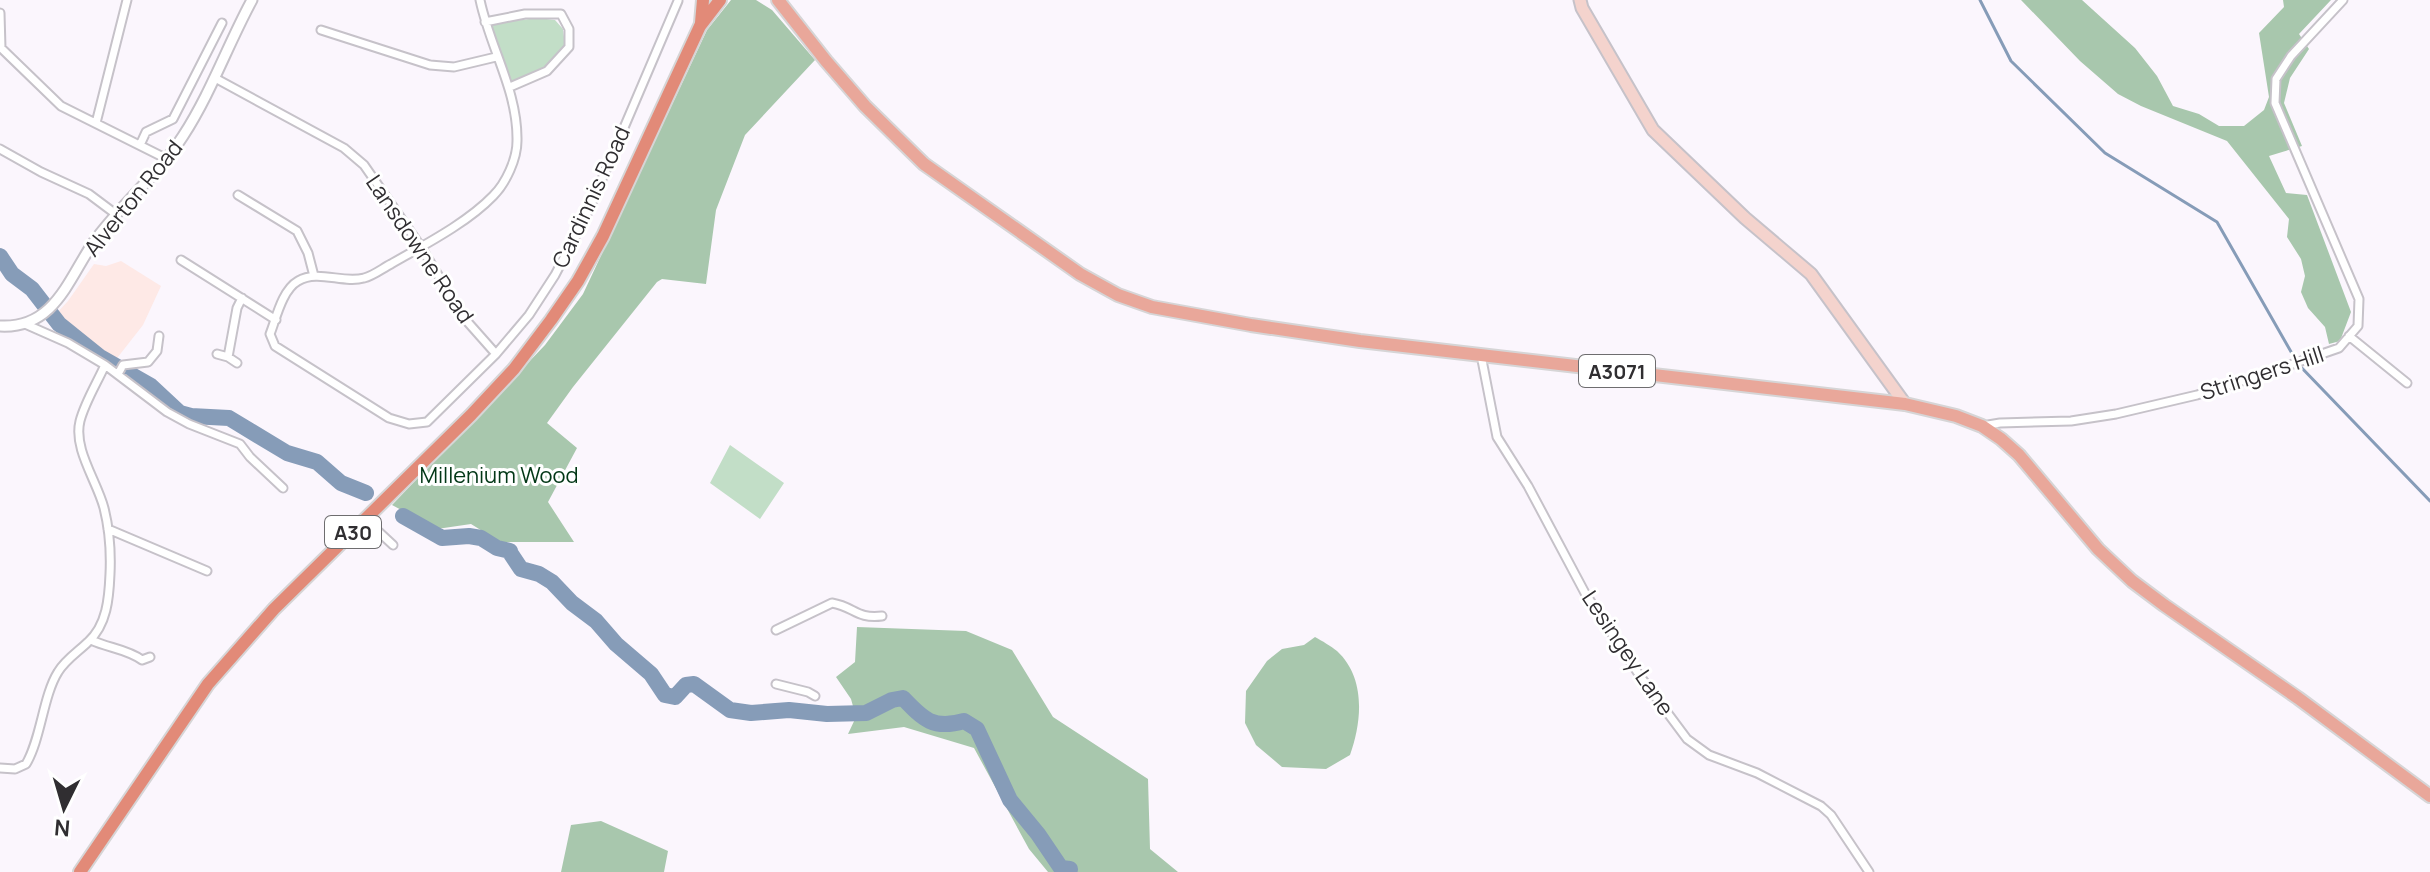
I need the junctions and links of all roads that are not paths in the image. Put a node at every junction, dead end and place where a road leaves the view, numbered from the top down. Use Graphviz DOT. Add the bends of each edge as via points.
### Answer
graph roads {
  1 [pos="127,0"];
  2 [pos="252,0"];
  3 [pos="480,0"];
  4 [pos="703,0"];
  5 [pos="720,0"];
  6 [pos="1580,0"];
  7 [pos="2343,0"];
  8 [pos="678,1"];
  9 [pos="777,2"];
  10 [pos="0,13"];
  11 [pos="485,22"];
  12 [pos="222,23"];
  13 [pos="700,26"];
  14 [pos="321,30"];
  15 [pos="1,47"];
  16 [pos="496,57"];
  17 [pos="215,78"];
  18 [pos="510,87"];
  19 [pos="96,123"];
  20 [pos="140,145"];
  21 [pos="0,149"];
  22 [pos="167,159"];
  23 [pos="238,195"];
  24 [pos="117,215"];
  25 [pos="421,247"];
  26 [pos="181,260"];
  27 [pos="314,276"];
  28 [pos="242,298"];
  29 [pos="276,320"];
  30 [pos="25,324"];
  31 [pos="0,326"];
  32 [pos="159,336"];
  33 [pos="2349,336"];
  34 [pos="217,354"];
  35 [pos="496,354"];
  36 [pos="1481,355"];
  37 [pos="228,357"];
  38 [pos="237,363"];
  39 [pos="105,365"];
  40 [pos="120,370"];
  41 [pos="2407,383"];
  42 [pos="1905,404"];
  43 [pos="1982,426"];
  44 [pos="283,488"];
  45 [pos="365,519"];
  46 [pos="108,529"];
  47 [pos="393,545"];
  48 [pos="195,578"];
  49 [pos="882,616"];
  50 [pos="776,630"];
  51 [pos="91,640"];
  52 [pos="150,657"];
  53 [pos="776,684"];
  54 [pos="815,696"];
  55 [pos="0,768"];
  56 [pos="2430,796"];
  57 [pos="80,872"];
  58 [pos="1869,872"];
  1 -- 19 [label="street"];
  2 -- 17 [label="street, Alverton Road"];
  3 -- 11 [label="street"];
  4 -- 13 [label="highway, A30"];
  5 -- 13 [label="highway, A30"];
  6 -- 42 [label="main road" via="1653,130 1811,274"];
  7 -- 33 [label="street, Stringers Hill" via="2291,56 2276,79 2275,103 2359,299 2358,326"];
  8 -- 35 [label="street, Cardinnis Road" via="588,212 547,288"];
  9 -- 36 [label="main road, A3071" via="865,106 924,164 1118,295 1152,307 1251,325"];
  10 -- 15 [label="street"];
  11 -- 16 [label="street"];
  11 -- 18 [label="street" via="561,14 569,29 569,47 547,71"];
  12 -- 20 [label="street" via="173,119 146,132"];
  13 -- 45 [label="highway, A30" via="578,281 514,369"];
  14 -- 16 [label="street" via="430,65 454,67"];
  15 -- 19 [label="street" via="61,106"];
  16 -- 18 [label="street"];
  17 -- 22 [label="street, Alverton Road"];
  17 -- 25 [label="street, Lansdowne Road" via="344,148 364,165"];
  18 -- 25 [label="street" via="517,118 510,170 495,195"];
  19 -- 20 [label="street"];
  20 -- 22 [label="street"];
  21 -- 24 [label="street" via="89,194"];
  22 -- 24 [label="street, Alverton Road"];
  23 -- 27 [label="street" via="297,231"];
  24 -- 30 [label="street, Alverton Road" via="53,305"];
  25 -- 27 [label="street" via="363,279"];
  25 -- 35 [label="street, Lansdowne Road" via="465,319"];
  26 -- 28 [label="street"];
  27 -- 29 [label="street" via="290,287"];
  28 -- 29 [label="street"];
  28 -- 37 [label="street"];
  29 -- 35 [label="street, Cardinnis Road" via="270,334 275,346 389,418 409,424 427,422"];
  30 -- 31 [label="street, Alverton Road"];
  30 -- 39 [label="street"];
  32 -- 40 [label="street" via="157,351 148,362"];
  33 -- 41 [label="street"];
  33 -- 43 [label="street, Stringers Hill" via="2339,348 2197,395 2071,421"];
  34 -- 37 [label="street"];
  36 -- 42 [label="main road, A3071"];
  36 -- 58 [label="street, Lesingey Lane" via="1497,437 1585,593 1649,689 1687,739 1709,755 1821,806"];
  37 -- 38 [label="street"];
  39 -- 40 [label="street"];
  39 -- 46 [label="street" via="80,421 79,439"];
  40 -- 44 [label="street" via="167,412 240,444"];
  42 -- 43 [label="main road, A3071"];
  43 -- 56 [label="main road, A3071" via="2019,455 2132,581"];
  45 -- 47 [label="street"];
  45 -- 57 [label="highway, A30" via="208,684"];
  46 -- 48 [label="street" via="203,570"];
  46 -- 51 [label="street" via="111,573 106,612"];
  49 -- 50 [label="street" via="865,617 832,603"];
  51 -- 52 [label="street" via="142,660"];
  51 -- 55 [label="street" via="58,672 26,764"];
  53 -- 54 [label="street"];
}
